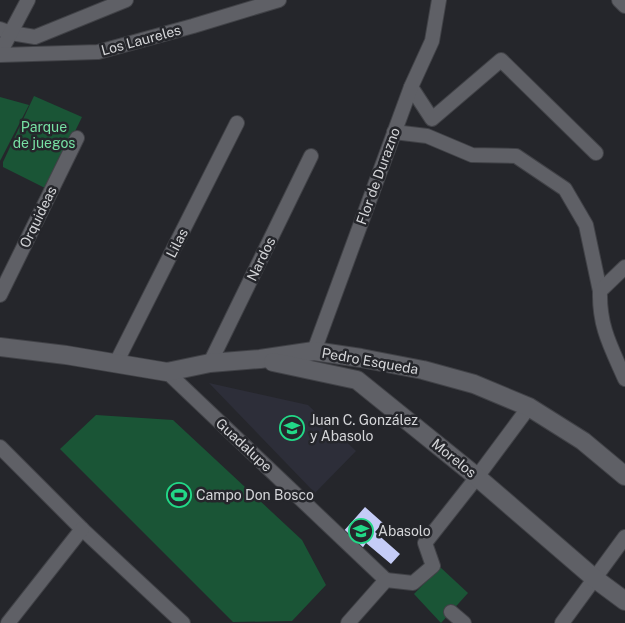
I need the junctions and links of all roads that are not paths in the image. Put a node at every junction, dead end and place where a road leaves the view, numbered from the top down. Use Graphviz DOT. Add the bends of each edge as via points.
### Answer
graph roads {
  1 [pos="28,0"];
  2 [pos="126,0"];
  3 [pos="279,0"];
  4 [pos="439,0"];
  5 [pos="619,0"];
  6 [pos="625,6"];
  7 [pos="5,31"];
  8 [pos="0,54"];
  9 [pos="411,87"];
  10 [pos="432,119"];
  11 [pos="237,123"];
  12 [pos="394,132"];
  13 [pos="427,136"];
  14 [pos="77,138"];
  15 [pos="596,153"];
  16 [pos="311,156"];
  17 [pos="625,267"];
  18 [pos="600,291"];
  19 [pos="0,295"];
  20 [pos="0,348"];
  21 [pos="314,351"];
  22 [pos="260,359"];
  23 [pos="210,363"];
  24 [pos="116,364"];
  25 [pos="166,372"];
  26 [pos="625,379"];
  27 [pos="529,407"];
  28 [pos="0,447"];
  29 [pos="625,476"];
  30 [pos="477,477"];
  31 [pos="82,528"];
  32 [pos="625,537"];
  33 [pos="594,578"];
  34 [pos="386,580"];
  35 [pos="625,601"];
  36 [pos="451,612"];
  37 [pos="8,623"];
  38 [pos="183,623"];
  39 [pos="348,623"];
  40 [pos="464,623"];
  41 [pos="562,623"];
  1 -- 7 [label="street"];
  2 -- 7 [label="street" via="35,37"];
  3 -- 8 [label="street, Los Laureles" via="98,52"];
  4 -- 9 [label="street, Flor de Durazno" via="432,42"];
  5 -- 6 [label="street"];
  7 -- 8 [label="street"];
  9 -- 10 [label="street"];
  9 -- 12 [label="street, Flor de Durazno"];
  10 -- 13 [label="street"];
  10 -- 15 [label="street" via="501,60"];
  11 -- 24 [label="street, Lilas"];
  12 -- 13 [label="street"];
  12 -- 21 [label="street, Flor de Durazno"];
  13 -- 18 [label="street" via="472,155 516,156 565,188 586,225"];
  14 -- 19 [label="street, Orquideas"];
  16 -- 23 [label="street, Nardos"];
  17 -- 18 [label="street"];
  18 -- 26 [label="street" via="602,326"];
  20 -- 24 [label="street, Pedro Esqueda"];
  21 -- 22 [label="street, Pedro Esqueda"];
  21 -- 27 [label="street, Pedro Esqueda" via="423,370 474,384"];
  22 -- 23 [label="street, Pedro Esqueda"];
  22 -- 30 [label="street, Morelos" via="357,380"];
  23 -- 25 [label="street, Pedro Esqueda"];
  24 -- 25 [label="street, Pedro Esqueda"];
  25 -- 34 [label="street, Guadalupe"];
  27 -- 29 [label="street, Pedro Esqueda" via="583,441"];
  27 -- 30 [label="street"];
  28 -- 31 [label="street"];
  30 -- 33 [label="street, Morelos"];
  30 -- 34 [label="street" via="425,543 433,566 413,583"];
  31 -- 37 [label="street"];
  31 -- 38 [label="street"];
  32 -- 33 [label="street"];
  33 -- 35 [label="street, Morelos"];
  33 -- 41 [label="street"];
  34 -- 39 [label="street"];
  36 -- 40 [label="street"];
}
